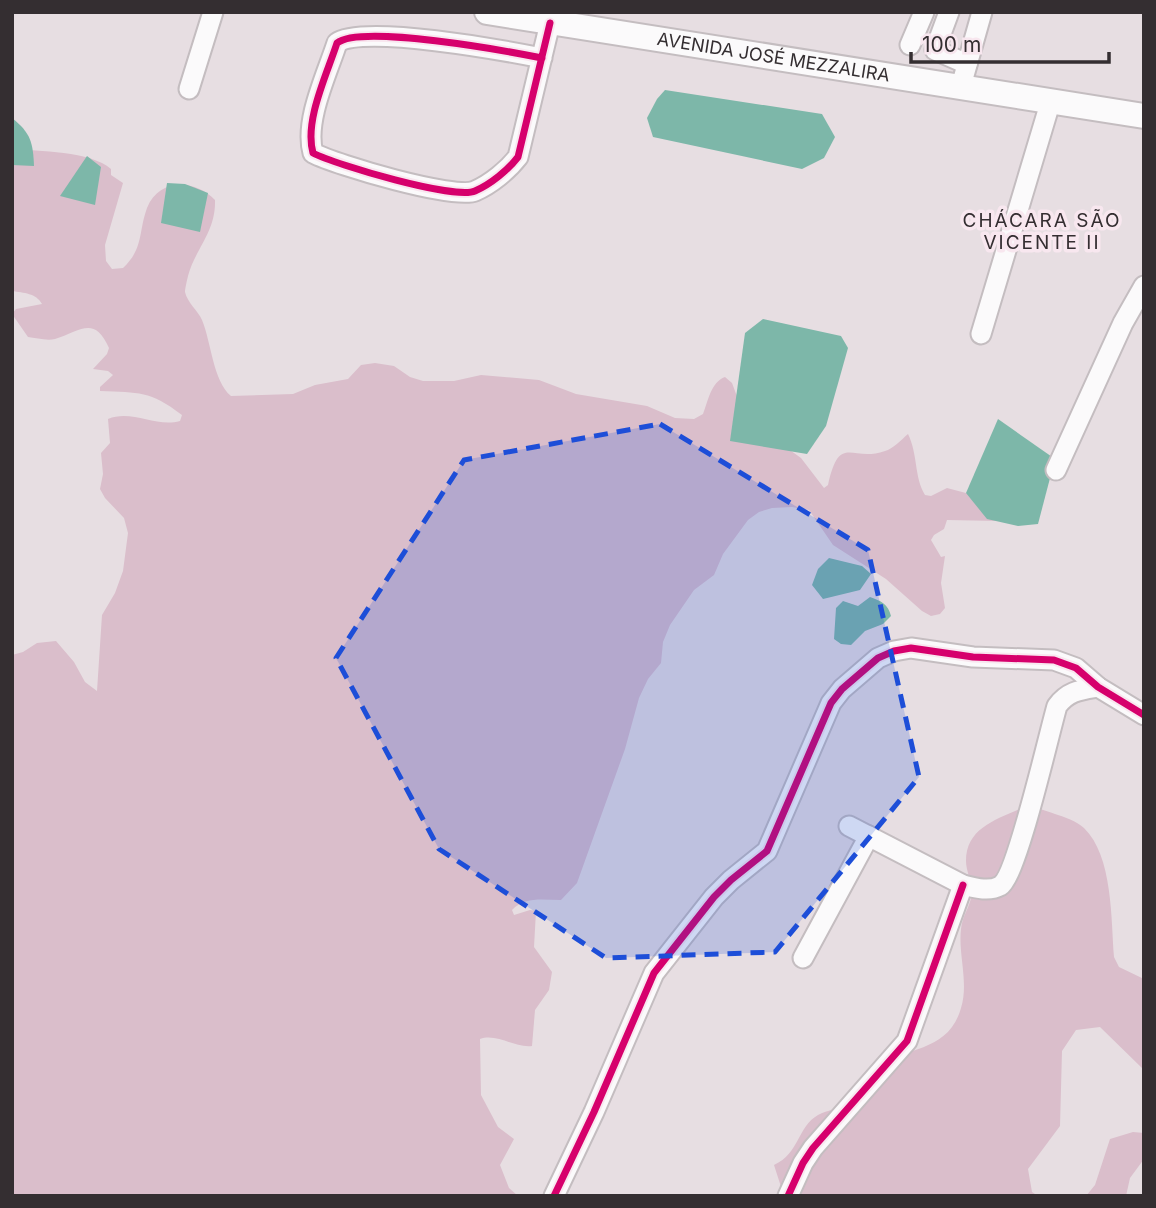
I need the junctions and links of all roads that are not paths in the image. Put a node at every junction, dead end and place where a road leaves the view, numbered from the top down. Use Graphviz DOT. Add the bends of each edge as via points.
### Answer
graph roads {
  1 [pos="213,12"];
  2 [pos="487,12"];
  3 [pos="949,12"];
  4 [pos="982,12"];
  5 [pos="550,23"];
  6 [pos="917,28"];
  7 [pos="939,37"];
  8 [pos="542,58"];
  9 [pos="964,75"];
  10 [pos="189,89"];
  11 [pos="1051,100"];
  12 [pos="1144,116"];
  13 [pos="1144,286"];
  14 [pos="981,334"];
  15 [pos="1056,470"];
  16 [pos="1098,687"];
  17 [pos="1144,715"];
  18 [pos="849,826"];
  19 [pos="869,836"];
  20 [pos="963,885"];
  21 [pos="803,958"];
  22 [pos="554,1196"];
  23 [pos="788,1196"];
  1 -- 10 [label="street"];
  2 -- 5 [label="main road, AVENIDA JOSÉ MEZZALIRA"];
  3 -- 7 [label="street"];
  4 -- 9 [label="street"];
  5 -- 8 [label="street"];
  5 -- 9 [label="main road, AVENIDA JOSÉ MEZZALIRA"];
  6 -- 7 [label="street"];
  7 -- 9 [label="street" via="935,50"];
  8 -- 8 [label="street" via="518,157 475,191 461,193 404,181 313,153 309,140 312,122 337,43 344,37 476,45"];
  9 -- 11 [label="main road, AVENIDA JOSÉ MEZZALIRA"];
  11 -- 12 [label="main road, AVENIDA JOSÉ MEZZALIRA"];
  11 -- 14 [label="street"];
  13 -- 15 [label="street"];
  16 -- 17 [label="street"];
  16 -- 20 [label="street" via="1072,691 1057,706 1017,853 1005,881 990,888"];
  16 -- 22 [label="street" via="1076,668 1054,660 973,657 911,648 878,658 842,689 814,737 767,851 714,897 654,973"];
  18 -- 19 [label="street"];
  19 -- 20 [label="street"];
  19 -- 21 [label="street"];
  20 -- 23 [label="street" via="907,1041 813,1148"];
}
